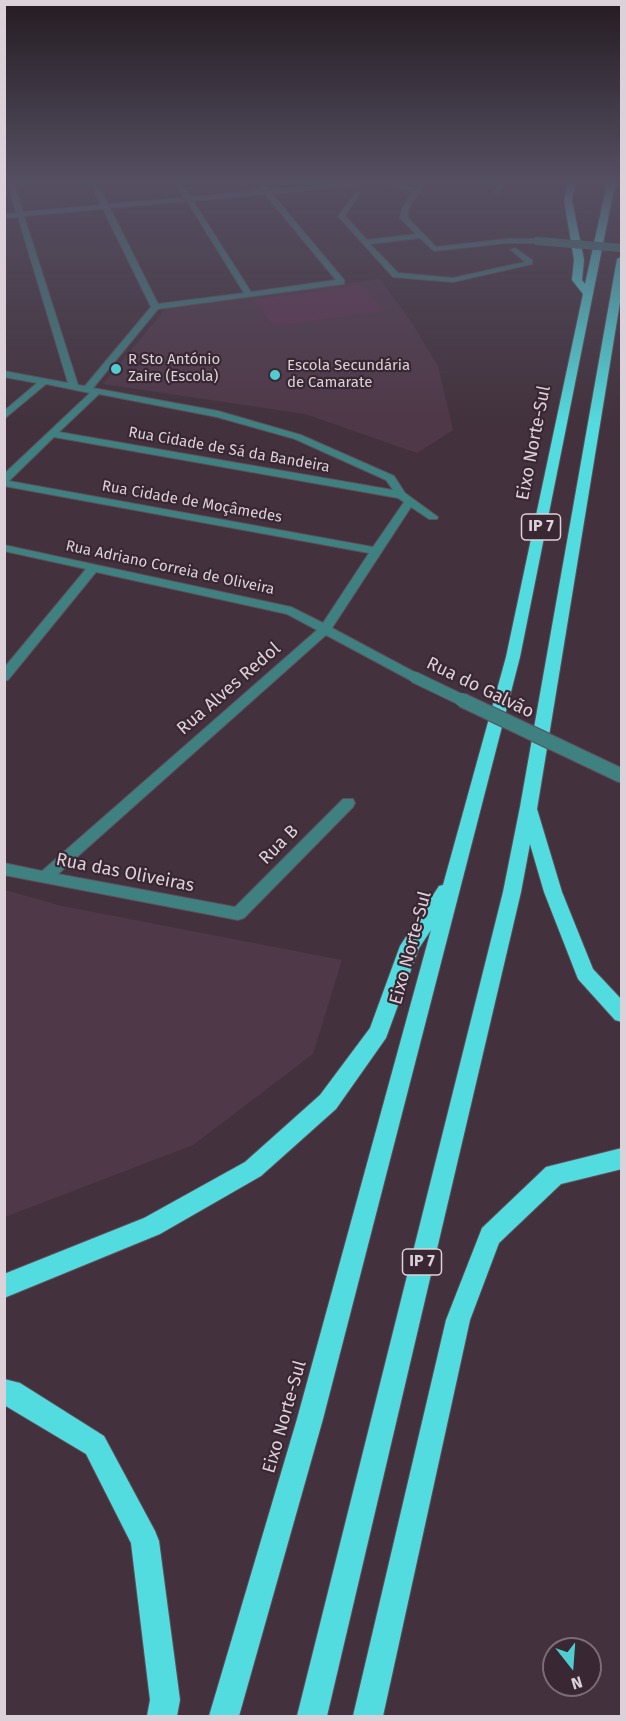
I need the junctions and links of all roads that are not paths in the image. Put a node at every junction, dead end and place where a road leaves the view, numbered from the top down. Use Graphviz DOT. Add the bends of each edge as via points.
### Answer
graph roads {
  1 [pos="36,264"];
  2 [pos="133,264"];
  3 [pos="230,264"];
  4 [pos="326,264"];
  5 [pos="384,264"];
  6 [pos="527,264"];
  7 [pos="579,264"];
  8 [pos="595,264"];
  9 [pos="621,264"];
  10 [pos="249,294"];
  11 [pos="589,295"];
  12 [pos="155,307"];
  13 [pos="616,331"];
  14 [pos="4,374"];
  15 [pos="43,382"];
  16 [pos="74,388"];
  17 [pos="91,391"];
  18 [pos="4,416"];
  19 [pos="52,434"];
  20 [pos="4,481"];
  21 [pos="405,498"];
  22 [pos="433,518"];
  23 [pos="4,548"];
  24 [pos="375,551"];
  25 [pos="94,567"];
  26 [pos="324,630"];
  27 [pos="4,677"];
  28 [pos="621,776"];
  29 [pos="348,803"];
  30 [pos="529,807"];
  31 [pos="4,869"];
  32 [pos="43,878"];
  33 [pos="454,880"];
  34 [pos="238,914"];
  35 [pos="621,1014"];
  36 [pos="621,1158"];
  37 [pos="4,1286"];
  38 [pos="4,1392"];
  39 [pos="162,1716"];
  40 [pos="224,1716"];
  41 [pos="312,1716"];
  42 [pos="368,1716"];
  1 -- 16 [label="street"];
  2 -- 12 [label="street"];
  3 -- 10 [label="street"];
  4 -- 10 [label="street" via="341,282"];
  5 -- 6 [label="street" via="396,275 440,279 467,278"];
  7 -- 11 [label="highway" via="577,280"];
  8 -- 11 [label="highway, Eixo Norte-Sul / IP 7"];
  9 -- 13 [label="highway, IP 7"];
  10 -- 12 [label="street"];
  11 -- 33 [label="highway, Eixo Norte-Sul / IP 7" via="513,657"];
  12 -- 17 [label="street"];
  13 -- 30 [label="highway, IP 7"];
  14 -- 15 [label="street"];
  15 -- 16 [label="street"];
  15 -- 18 [label="street"];
  16 -- 17 [label="street"];
  17 -- 19 [label="street"];
  17 -- 21 [label="street" via="218,414 298,437 390,478"];
  19 -- 20 [label="street"];
  19 -- 21 [label="street, Rua Cidade de Sá da Bandeira"];
  20 -- 24 [label="street, Rua Cidade de Moçâmedes"];
  21 -- 22 [label="street"];
  21 -- 24 [label="street, Rua Alves Redol"];
  23 -- 25 [label="street, Rua Adriano Correia de Oliveira"];
  24 -- 26 [label="street, Rua Alves Redol"];
  25 -- 26 [label="street, Rua Adriano Correia de Oliveira" via="291,610"];
  25 -- 27 [label="street"];
  26 -- 28 [label="street, Rua do Galvão, bridge"];
  26 -- 32 [label="street, Rua Alves Redol"];
  29 -- 34 [label="street, Rua B"];
  30 -- 35 [label="highway" via="553,892 585,973"];
  30 -- 41 [label="highway, IP 7" via="512,892"];
  31 -- 32 [label="street, Rua das Oliveiras"];
  32 -- 34 [label="street, Rua das Oliveiras"];
  33 -- 37 [label="highway" via="410,946 380,1032 328,1102 253,1169 152,1226"];
  33 -- 40 [label="highway, Eixo Norte-Sul / IP 7" via="310,1419"];
  36 -- 42 [label="highway" via="554,1175 490,1236 458,1320"];
  38 -- 39 [label="highway" via="10,1392 95,1445 145,1541 165,1700"];
}
